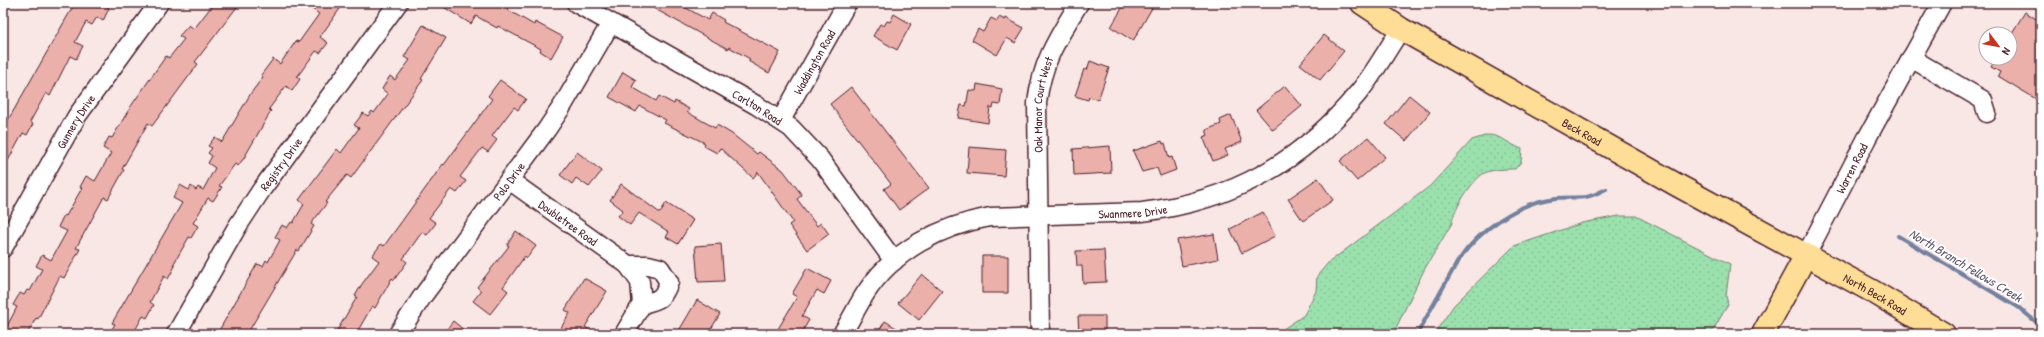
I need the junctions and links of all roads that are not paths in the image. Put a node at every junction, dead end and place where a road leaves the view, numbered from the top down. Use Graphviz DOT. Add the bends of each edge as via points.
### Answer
graph roads {
  1 [pos="159,3"];
  2 [pos="398,3"];
  3 [pos="576,3"];
  4 [pos="848,3"];
  5 [pos="1079,3"];
  6 [pos="1362,3"];
  7 [pos="1942,3"];
  8 [pos="611,23"];
  9 [pos="1401,29"];
  10 [pos="1911,58"];
  11 [pos="1987,113"];
  12 [pos="781,120"];
  13 [pos="509,180"];
  14 [pos="1039,215"];
  15 [pos="3,248"];
  16 [pos="1806,255"];
  17 [pos="894,261"];
  18 [pos="628,265"];
  19 [pos="642,304"];
  20 [pos="176,334"];
  21 [pos="398,334"];
  22 [pos="624,334"];
  23 [pos="842,334"];
  24 [pos="1040,334"];
  25 [pos="1763,334"];
  26 [pos="1944,334"];
  1 -- 15 [label="street, Gunnery Drive" via="77,116"];
  2 -- 20 [label="street, Registry Drive" via="262,189 237,227"];
  3 -- 8 [label="street, Carlton Road"];
  4 -- 12 [label="street, Waddington Road"];
  5 -- 14 [label="street, Oak Manor Court West" via="1050,51 1040,83 1037,103"];
  6 -- 9 [label="main road, Beck Road"];
  7 -- 10 [label="street, Warren Road"];
  8 -- 12 [label="street, Carlton Road"];
  8 -- 13 [label="street, Polo Drive" via="563,105"];
  9 -- 14 [label="street, Swanmere Drive" via="1373,72 1340,114 1298,152 1257,178 1212,197 1164,209"];
  9 -- 16 [label="main road, Beck Road"];
  10 -- 11 [label="street" via="1983,100"];
  10 -- 16 [label="street, Warren Road"];
  12 -- 17 [label="street, Carlton Road" via="820,159"];
  13 -- 18 [label="street, Doubletree Road"];
  13 -- 21 [label="street, Polo Drive" via="422,297"];
  14 -- 17 [label="street, Swanmere Drive" via="990,217 957,225 926,238"];
  14 -- 24 [label="street, Oak Manor Court West"];
  16 -- 25 [label="main road, Warren Road"];
  16 -- 26 [label="main road, North Beck Road"];
  17 -- 23 [label="street, Swanmere Drive" via="865,293"];
  18 -- 19 [label="street, Doubletree Road" via="640,282"];
  18 -- 19 [label="street" via="648,264 660,268 669,282 665,294 656,301"];
  19 -- 22 [label="street"];
}
